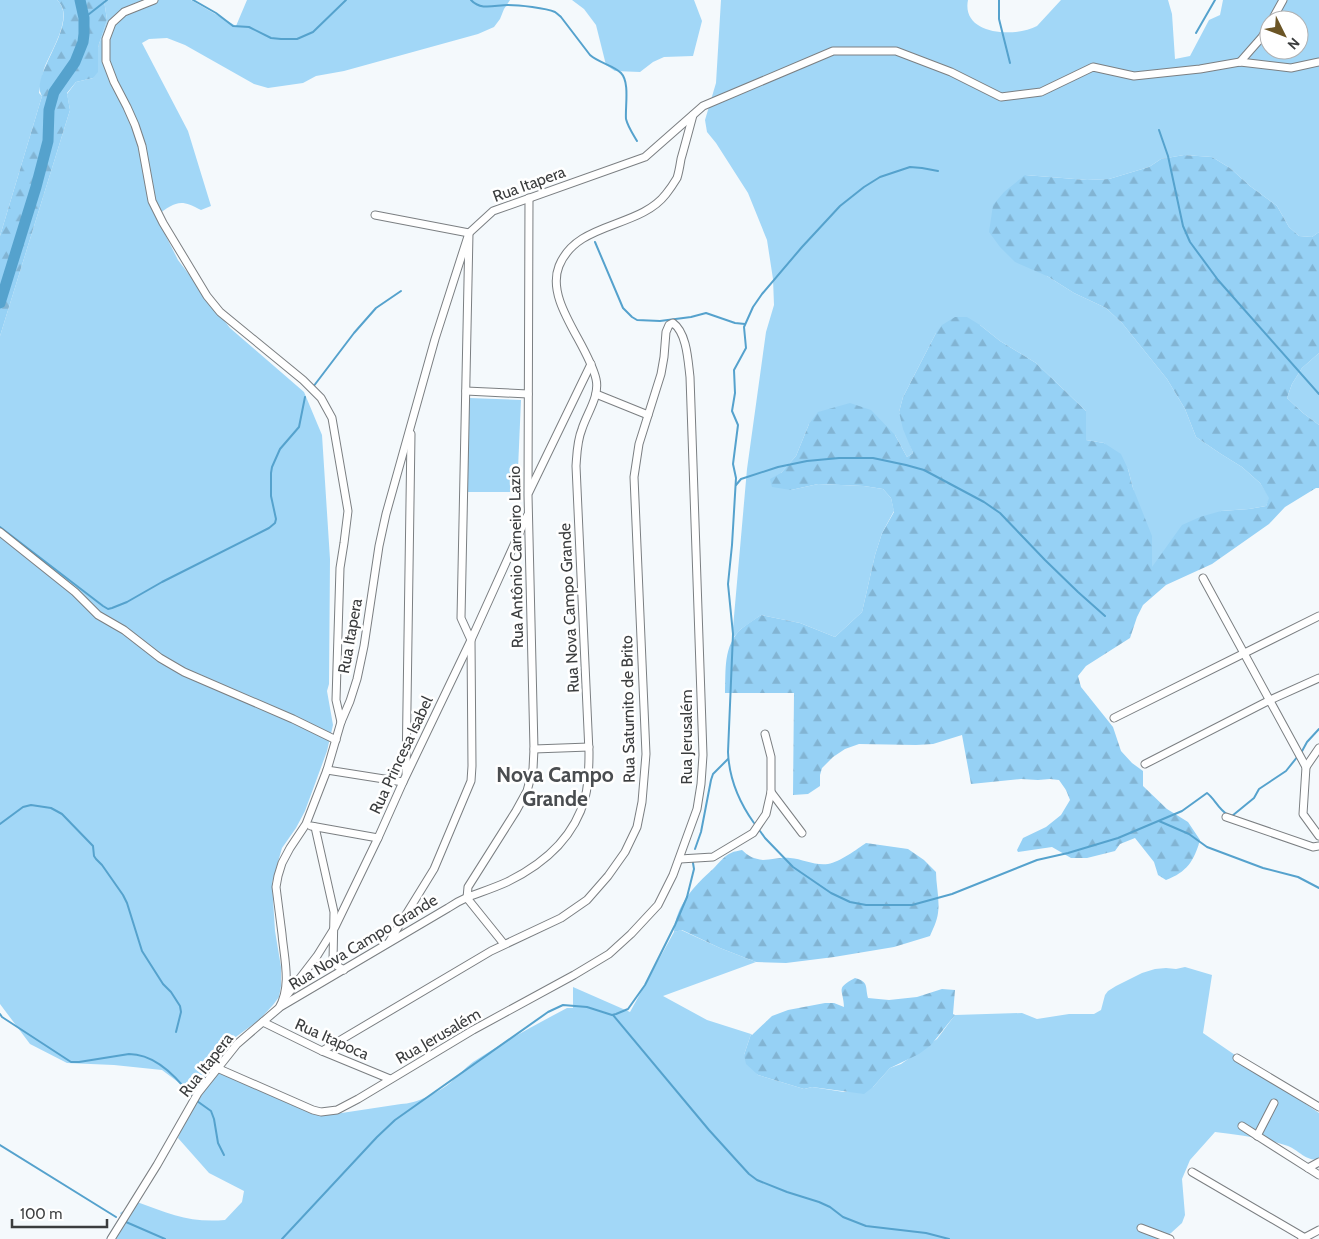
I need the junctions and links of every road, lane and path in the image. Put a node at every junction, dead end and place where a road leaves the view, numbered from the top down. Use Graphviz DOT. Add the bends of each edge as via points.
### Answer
graph roads {
  1 [pos="154,0"];
  2 [pos="1259,40"];
  3 [pos="1240,62"];
  4 [pos="1319,62"];
  5 [pos="693,115"];
  6 [pos="529,198"];
  7 [pos="375,215"];
  8 [pos="469,233"];
  9 [pos="673,323"];
  10 [pos="592,364"];
  11 [pos="466,392"];
  12 [pos="528,394"];
  13 [pos="596,394"];
  14 [pos="648,415"];
  15 [pos="411,422"];
  16 [pos="528,495"];
  17 [pos="528,513"];
  18 [pos="0,532"];
  19 [pos="1202,578"];
  20 [pos="1319,616"];
  21 [pos="470,640"];
  22 [pos="1244,654"];
  23 [pos="1319,678"];
  24 [pos="1270,700"];
  25 [pos="1114,718"];
  26 [pos="341,722"];
  27 [pos="765,734"];
  28 [pos="336,740"];
  29 [pos="589,747"];
  30 [pos="1319,748"];
  31 [pos="534,749"];
  32 [pos="1146,764"];
  33 [pos="1306,767"];
  34 [pos="327,770"];
  35 [pos="404,779"];
  36 [pos="771,792"];
  37 [pos="1226,817"];
  38 [pos="306,824"];
  39 [pos="315,827"];
  40 [pos="802,833"];
  41 [pos="1319,836"];
  42 [pos="378,838"];
  43 [pos="1319,846"];
  44 [pos="680,859"];
  45 [pos="466,898"];
  46 [pos="335,927"];
  47 [pos="388,944"];
  48 [pos="504,944"];
  49 [pos="344,970"];
  50 [pos="283,1000"];
  51 [pos="279,1008"];
  52 [pos="263,1022"];
  53 [pos="322,1051"];
  54 [pos="1237,1058"];
  55 [pos="217,1068"];
  56 [pos="390,1079"];
  57 [pos="1274,1103"];
  58 [pos="1319,1108"];
  59 [pos="1242,1126"];
  60 [pos="1257,1136"];
  61 [pos="1319,1162"];
  62 [pos="1308,1168"];
  63 [pos="1192,1172"];
  64 [pos="1319,1175"];
  65 [pos="1141,1228"];
  66 [pos="1319,1230"];
  67 [pos="1303,1238"];
  68 [pos="111,1239"];
  69 [pos="1170,1239"];
  1 -- 26 [label="street" via="124,12 112,23 106,39 106,62 136,125 152,201 207,296 220,312 303,380 321,398 332,418 348,511 340,568 336,700"];
  2 -- 3 [label="street"];
  3 -- 4 [label="street, Rua Itapera" via="1291,68"];
  3 -- 5 [label="street, Rua Itapera" via="1134,76 1093,67 1041,92 1001,97 951,72 896,51 833,51 703,106"];
  5 -- 6 [label="street, Rua Itapera" via="645,157"];
  5 -- 10 [label="street, Rua Nova Campo Grande" via="676,178 666,194 645,211 580,240 559,265 556,291"];
  6 -- 8 [label="street, Rua Itapera" via="493,211"];
  6 -- 12 [label="street, Rua Antônio Carneiro Lazio"];
  7 -- 8 [label="street"];
  8 -- 11 [label="street"];
  8 -- 15 [label="street, Rua Itapera"];
  9 -- 14 [label="street, Rua Saturnito de Brito" via="666,332 661,374"];
  9 -- 44 [label="street, Rua Jerusalém" via="682,333 690,377 703,756 697,810"];
  10 -- 13 [label="street, Rua Nova Campo Grande" via="597,381"];
  10 -- 16 [label="street"];
  11 -- 12 [label="street"];
  11 -- 21 [label="street" via="461,618"];
  12 -- 16 [label="street, Rua Antônio Carneiro Lazio"];
  13 -- 14 [label="street"];
  13 -- 29 [label="street, Rua Nova Campo Grande" via="578,442 576,466"];
  14 -- 48 [label="street, Rua Saturnito de Brito" via="634,477 646,754 637,827 625,852 587,900 561,918"];
  15 -- 26 [label="street, Rua Itapera" via="386,514 357,680"];
  15 -- 35 [label="street"];
  16 -- 17 [label="street, Rua Antônio Carneiro Lazio"];
  17 -- 21 [label="street, Rua Princesa Isabel"];
  17 -- 31 [label="street, Rua Antônio Carneiro Lazio"];
  18 -- 28 [label="street" via="75,592 98,615 160,658 184,672"];
  19 -- 22 [label="street"];
  20 -- 22 [label="street"];
  21 -- 35 [label="street, Rua Princesa Isabel"];
  21 -- 47 [label="street" via="470,781 434,869"];
  22 -- 24 [label="street"];
  22 -- 25 [label="street"];
  23 -- 24 [label="street"];
  24 -- 32 [label="street"];
  24 -- 33 [label="street"];
  26 -- 28 [label="street, Rua Itapera"];
  27 -- 36 [label="street" via="771,757"];
  28 -- 34 [label="street, Rua Itapera"];
  29 -- 31 [label="street"];
  29 -- 45 [label="street, Rua Nova Campo Grande" via="585,796 578,818 566,838 553,852 509,881"];
  30 -- 33 [label="street"];
  31 -- 45 [label="street, Rua Antônio Carneiro Lazio" via="527,791 468,887"];
  33 -- 41 [label="street" via="1302,814"];
  34 -- 35 [label="street"];
  34 -- 38 [label="street, Rua Itapera"];
  35 -- 42 [label="street, Rua Princesa Isabel"];
  36 -- 40 [label="street"];
  36 -- 44 [label="street" via="766,814 753,833 713,857"];
  37 -- 43 [label="street" via="1313,847"];
  38 -- 39 [label="street"];
  38 -- 50 [label="street, Rua Itapera" via="282,863 276,887 286,973"];
  39 -- 42 [label="street"];
  39 -- 46 [label="street"];
  42 -- 46 [label="street, Rua Princesa Isabel"];
  44 -- 56 [label="street, Rua Jerusalém" via="658,904 609,954"];
  45 -- 47 [label="street, Rua Nova Campo Grande"];
  45 -- 48 [label="street"];
  46 -- 49 [label="street" via="334,964"];
  46 -- 50 [label="street, Rua Princesa Isabel"];
  47 -- 49 [label="street, Rua Nova Campo Grande"];
  48 -- 53 [label="street, Rua Saturnito de Brito"];
  49 -- 51 [label="street, Rua Nova Campo Grande"];
  50 -- 51 [label="street, Rua Itapera"];
  51 -- 52 [label="street, Rua Itapera"];
  52 -- 53 [label="street, Rua Itapoca"];
  52 -- 55 [label="street, Rua Itapera" via="236,1044"];
  53 -- 56 [label="street, Rua Itapoca"];
  54 -- 58 [label="street"];
  55 -- 56 [label="street, Rua Jerusalém" via="321,1112 337,1110"];
  55 -- 68 [label="street, Rua Itapera" via="198,1093"];
  57 -- 60 [label="street"];
  59 -- 60 [label="street"];
  60 -- 62 [label="street"];
  61 -- 62 [label="street"];
  62 -- 64 [label="street"];
  63 -- 67 [label="street"];
  65 -- 69 [label="street"];
  66 -- 67 [label="street"];
}
